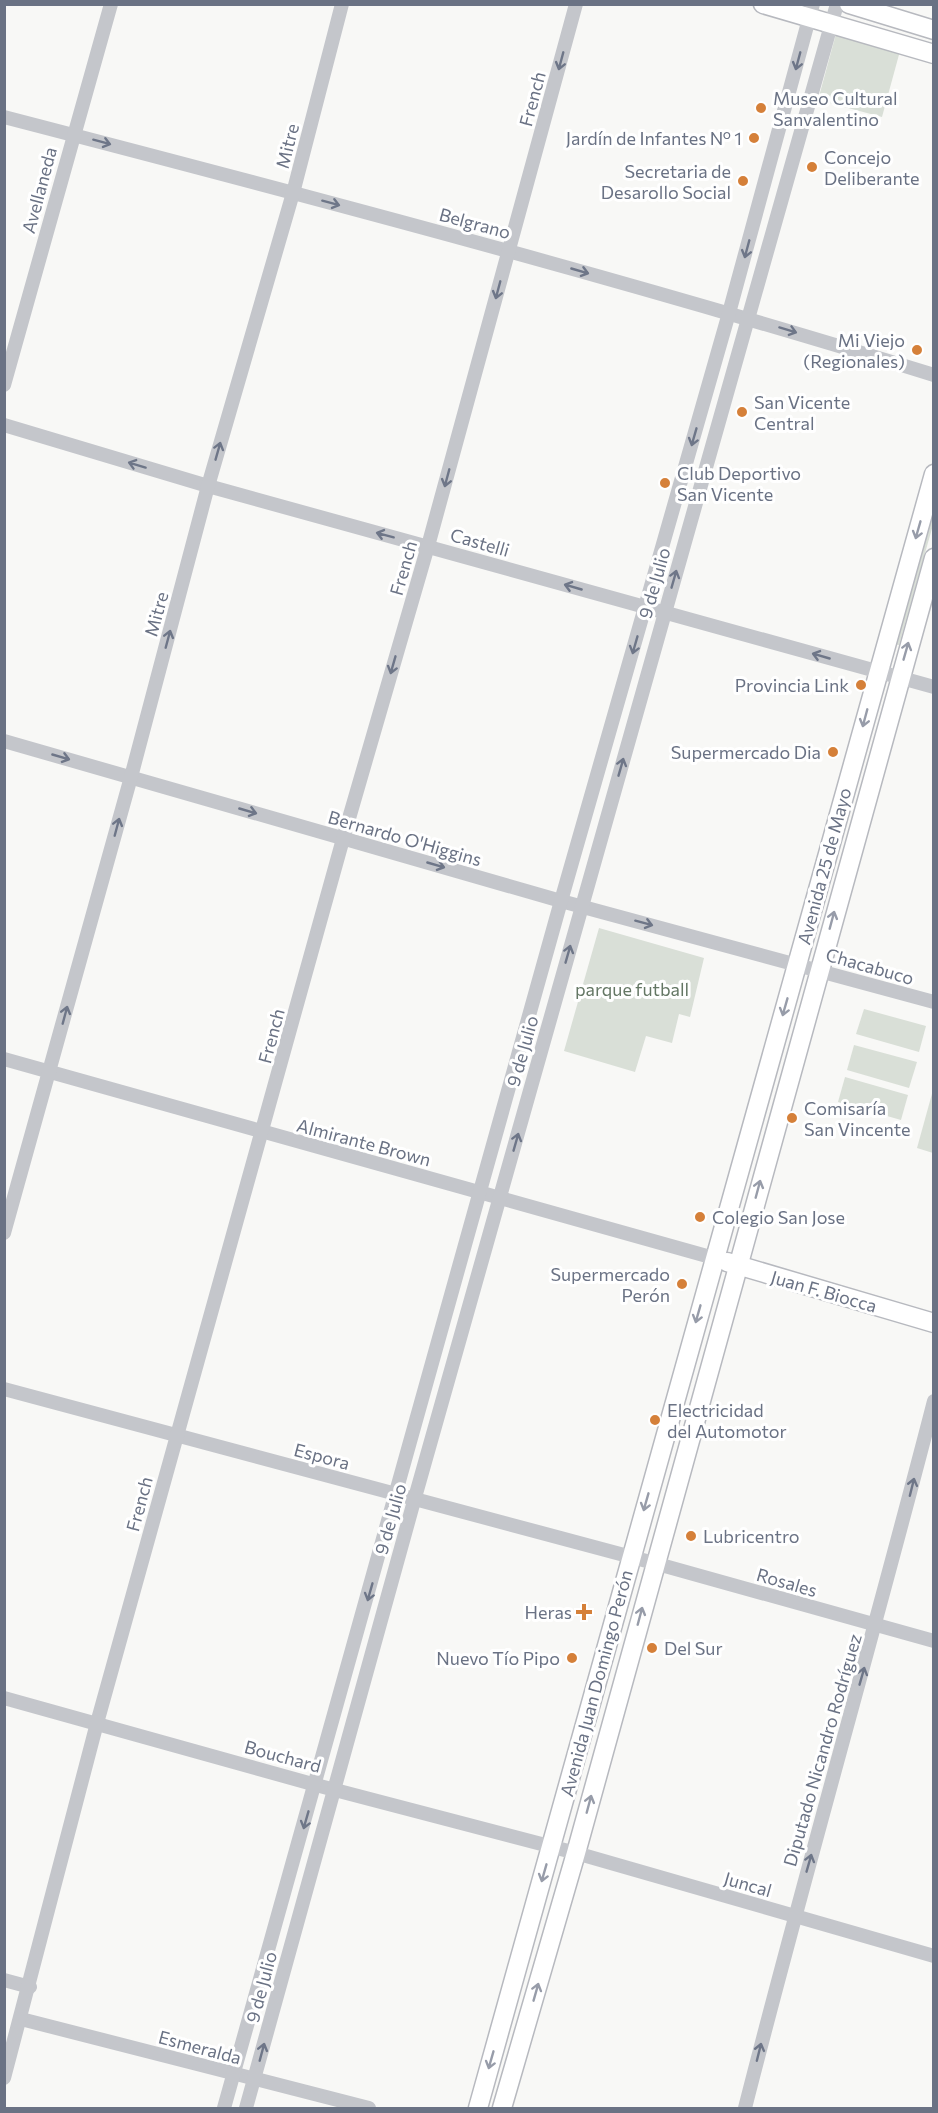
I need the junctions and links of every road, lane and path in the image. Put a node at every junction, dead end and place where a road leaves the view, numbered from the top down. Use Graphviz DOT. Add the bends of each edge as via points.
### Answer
graph roads {
  1 [pos="111,4"];
  2 [pos="342,4"];
  3 [pos="576,4"];
  4 [pos="763,4"];
  5 [pos="837,4"];
  6 [pos="849,4"];
  7 [pos="811,11"];
  8 [pos="832,23"];
  9 [pos="933,30"];
  10 [pos="933,54"];
  11 [pos="4,117"];
  12 [pos="73,135"];
  13 [pos="293,193"];
  14 [pos="509,250"];
  15 [pos="729,313"];
  16 [pos="749,318"];
  17 [pos="933,375"];
  18 [pos="4,384"];
  19 [pos="4,425"];
  20 [pos="933,474"];
  21 [pos="208,486"];
  22 [pos="428,546"];
  23 [pos="933,558"];
  24 [pos="646,607"];
  25 [pos="665,611"];
  26 [pos="877,672"];
  27 [pos="898,678"];
  28 [pos="933,687"];
  29 [pos="4,741"];
  30 [pos="131,777"];
  31 [pos="343,839"];
  32 [pos="561,901"];
  33 [pos="581,907"];
  34 [pos="798,964"];
  35 [pos="818,970"];
  36 [pos="933,1002"];
  37 [pos="4,1059"];
  38 [pos="50,1071"];
  39 [pos="262,1133"];
  40 [pos="482,1193"];
  41 [pos="500,1199"];
  42 [pos="4,1233"];
  43 [pos="714,1258"];
  44 [pos="736,1266"];
  45 [pos="933,1323"];
  46 [pos="4,1389"];
  47 [pos="933,1401"];
  48 [pos="177,1436"];
  49 [pos="397,1495"];
  50 [pos="414,1501"];
  51 [pos="630,1559"];
  52 [pos="654,1563"];
  53 [pos="876,1626"];
  54 [pos="933,1641"];
  55 [pos="4,1698"];
  56 [pos="97,1723"];
  57 [pos="316,1785"];
  58 [pos="334,1789"];
  59 [pos="551,1847"];
  60 [pos="576,1853"];
  61 [pos="794,1916"];
  62 [pos="933,1956"];
  63 [pos="4,1980"];
  64 [pos="30,1987"];
  65 [pos="21,2019"];
  66 [pos="8,2053"];
  67 [pos="234,2075"];
  68 [pos="4,2078"];
  69 [pos="254,2079"];
  70 [pos="224,2109"];
  71 [pos="246,2109"];
  72 [pos="369,2109"];
  73 [pos="478,2109"];
  74 [pos="502,2109"];
  75 [pos="745,2109"];
  1 -- 12 [label="street, Avellaneda"];
  2 -- 13 [label="street, Mitre"];
  3 -- 14 [label="street, French, one-way"];
  4 -- 7 [label="main road"];
  5 -- 8 [label="street, 9 de Julio"];
  6 -- 9 [label="main road"];
  7 -- 8 [label="main road"];
  7 -- 15 [label="street, 9 de Julio, one-way"];
  8 -- 10 [label="main road"];
  8 -- 16 [label="street, 9 de Julio"];
  11 -- 12 [label="street, Belgrano"];
  12 -- 13 [label="street, Belgrano, one-way"];
  12 -- 18 [label="street, Avellaneda"];
  13 -- 14 [label="street, Belgrano, one-way"];
  21 -- 13 [label="street, Mitre, one-way"];
  14 -- 15 [label="street, Belgrano, one-way"];
  14 -- 22 [label="street, French, one-way"];
  15 -- 16 [label="street, Belgrano"];
  15 -- 24 [label="street, 9 de Julio, one-way"];
  16 -- 17 [label="street, Belgrano, one-way"];
  25 -- 16 [label="street, 9 de Julio, one-way"];
  21 -- 19 [label="street, Castelli, one-way"];
  20 -- 26 [label="main road, Avenida 25 de Mayo, one-way"];
  22 -- 21 [label="street, Castelli, one-way"];
  30 -- 21 [label="street, Mitre, one-way"];
  24 -- 22 [label="street, Castelli, one-way"];
  22 -- 31 [label="street, French, one-way"];
  27 -- 23 [label="main road, Avenida 25 de Mayo, one-way"];
  24 -- 25 [label="street, Castelli"];
  24 -- 32 [label="street, 9 de Julio, one-way"];
  26 -- 25 [label="street, Castelli, one-way"];
  33 -- 25 [label="street, 9 de Julio, one-way"];
  26 -- 27 [label="street, Castelli"];
  26 -- 34 [label="main road, Avenida 25 de Mayo, one-way"];
  27 -- 28 [label="street, Castelli"];
  35 -- 27 [label="main road, Avenida 25 de Mayo, one-way"];
  29 -- 30 [label="street, Bernardo O'Higgins, one-way"];
  30 -- 31 [label="street, Bernardo O'Higgins, one-way"];
  38 -- 30 [label="street, Mitre, one-way"];
  31 -- 32 [label="street, Bernardo O'Higgins, one-way"];
  31 -- 39 [label="street, French"];
  32 -- 33 [label="street, Bernardo O'Higgins"];
  32 -- 40 [label="street, 9 de Julio"];
  33 -- 34 [label="street, Bernardo O'Higgins, one-way"];
  41 -- 33 [label="street, 9 de Julio, one-way"];
  34 -- 35 [label="street, Chacabuco"];
  34 -- 43 [label="main road, Avenida 25 de Mayo, one-way"];
  35 -- 36 [label="street, Chacabuco"];
  44 -- 35 [label="main road, Avenida 25 de Mayo, one-way"];
  37 -- 38 [label="street, Almirante Brown"];
  38 -- 39 [label="street, Almirante Brown"];
  38 -- 42 [label="street, Mitre"];
  39 -- 40 [label="street, Almirante Brown"];
  39 -- 48 [label="street, French"];
  40 -- 41 [label="street, Almirante Brown"];
  40 -- 49 [label="street, 9 de Julio"];
  41 -- 43 [label="street, Almirante Brown"];
  41 -- 50 [label="street, 9 de Julio"];
  43 -- 44 [label="main road, Juan F. Biocca"];
  43 -- 51 [label="main road, Avenida Juan Domingo Perón, one-way"];
  44 -- 45 [label="main road, Juan F. Biocca"];
  44 -- 52 [label="main road, Avenida Juan Domingo Perón"];
  46 -- 48 [label="street, Espora"];
  53 -- 47 [label="street, Diputado Nicandro Rodríguez, one-way"];
  48 -- 49 [label="street, Espora"];
  48 -- 56 [label="street, French"];
  49 -- 50 [label="street, Espora"];
  49 -- 57 [label="street, 9 de Julio, one-way"];
  50 -- 51 [label="street, Espora"];
  50 -- 58 [label="street, 9 de Julio"];
  51 -- 52 [label="street, Rosales"];
  51 -- 59 [label="main road, Avenida Juan Domingo Perón"];
  52 -- 53 [label="street, Rosales"];
  60 -- 52 [label="main road, Avenida Juan Domingo Perón, one-way"];
  53 -- 54 [label="street, Rosales"];
  61 -- 53 [label="street, Diputado Nicandro Rodríguez, one-way"];
  55 -- 56 [label="street, Bouchard"];
  56 -- 57 [label="street, Bouchard"];
  56 -- 64 [label="street, French"];
  57 -- 58 [label="street, Bouchard"];
  57 -- 67 [label="street, 9 de Julio, one-way"];
  58 -- 59 [label="street, Bouchard"];
  69 -- 58 [label="street, 9 de Julio, one-way"];
  59 -- 60 [label="street, Juncal"];
  59 -- 73 [label="main road, Avenida Juan Domingo Perón, one-way"];
  60 -- 61 [label="street, Juncal"];
  74 -- 60 [label="main road, Avenida Juan Domingo Perón, one-way"];
  61 -- 62 [label="street, Juncal"];
  75 -- 61 [label="street, Diputado Nicandro Rodríguez, one-way"];
  63 -- 64 [label="street"];
  64 -- 65 [label="street, French"];
  65 -- 66 [label="street, French"];
  65 -- 67 [label="street, Esmeralda"];
  66 -- 68 [label="street, French"];
  67 -- 69 [label="street, Esmeralda"];
  67 -- 70 [label="street, 9 de Julio"];
  69 -- 71 [label="street, 9 de Julio"];
  69 -- 72 [label="street, Esmeralda"];
}
